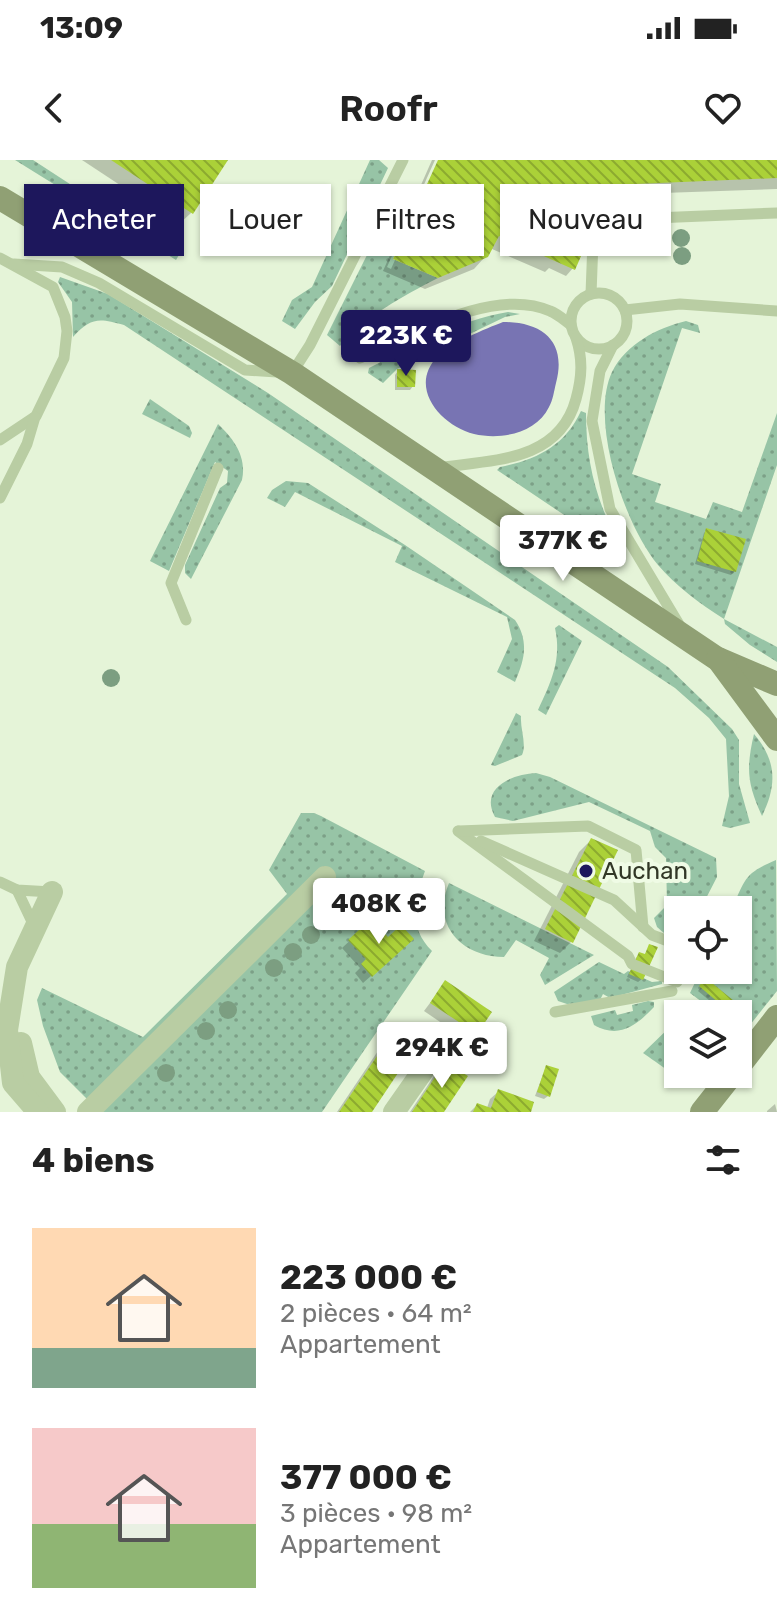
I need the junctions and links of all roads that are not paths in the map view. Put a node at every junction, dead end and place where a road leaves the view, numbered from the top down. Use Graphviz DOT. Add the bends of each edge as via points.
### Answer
graph roads {
  1 [pos="403,160"];
  2 [pos="0,198"];
  3 [pos="777,213"];
  4 [pos="0,258"];
  5 [pos="14,264"];
  6 [pos="591,294"];
  7 [pos="625,310"];
  8 [pos="777,311"];
  9 [pos="571,325"];
  10 [pos="576,338"];
  11 [pos="613,345"];
  12 [pos="360,358"];
  13 [pos="292,373"];
  14 [pos="36,416"];
  15 [pos="0,440"];
  16 [pos="218,468"];
  17 [pos="435,468"];
  18 [pos="0,498"];
  19 [pos="186,620"];
  20 [pos="688,640"];
  21 [pos="716,658"];
  22 [pos="777,684"];
  23 [pos="777,739"];
  24 [pos="458,831"];
  25 [pos="325,877"];
  26 [pos="0,882"];
  27 [pos="17,890"];
  28 [pos="52,892"];
  29 [pos="643,927"];
  30 [pos="35,928"];
  31 [pos="664,940"];
  32 [pos="17,967"];
  33 [pos="555,1012"];
  34 [pos="777,1017"];
  35 [pos="448,1035"];
  36 [pos="752,1049"];
  37 [pos="721,1088"];
  38 [pos="38,1112"];
  39 [pos="55,1112"];
  40 [pos="88,1112"];
  41 [pos="394,1112"];
  42 [pos="702,1112"];
  1 -- 13 [label="lane"];
  2 -- 13 [label="main road"];
  3 -- 6 [label="lane" via="606,220 593,241"];
  4 -- 5 [label="lane"];
  5 -- 13 [label="lane" via="76,272 245,370"];
  5 -- 14 [label="lane" via="53,287 65,317 64,358"];
  6 -- 7 [label="lane" via="607,294"];
  6 -- 9 [label="lane" via="577,303"];
  7 -- 8 [label="lane" via="680,304"];
  7 -- 11 [label="lane" via="624,334"];
  9 -- 10 [label="lane"];
  9 -- 12 [label="lane" via="552,311 531,305 487,307"];
  10 -- 11 [label="lane" via="597,349"];
  10 -- 17 [label="lane" via="583,358 578,391 572,413 555,437 522,455"];
  11 -- 20 [label="lane" via="600,371 592,421 610,509"];
  13 -- 17 [label="main road"];
  14 -- 15 [label="lane"];
  14 -- 18 [label="lane"];
  16 -- 19 [label="lane" via="171,583"];
  17 -- 20 [label="main road"];
  20 -- 21 [label="main road"];
  21 -- 22 [label="main road"];
  21 -- 23 [label="main road"];
  24 -- 29 [label="lane" via="614,900"];
  24 -- 29 [label="lane" via="588,826 636,850"];
  24 -- 33 [label="lane" via="632,964 674,986"];
  25 -- 40 [label="street"];
  26 -- 27 [label="lane"];
  27 -- 28 [label="lane"];
  27 -- 30 [label="lane"];
  28 -- 30 [label="street"];
  29 -- 31 [label="lane"];
  30 -- 32 [label="street"];
  32 -- 38 [label="street" via="7,1030 13,1083"];
  32 -- 39 [label="street" via="20,1037 29,1077"];
  34 -- 36 [label="main road"];
  35 -- 41 [label="street"];
  37 -- 42 [label="main road"];
}
